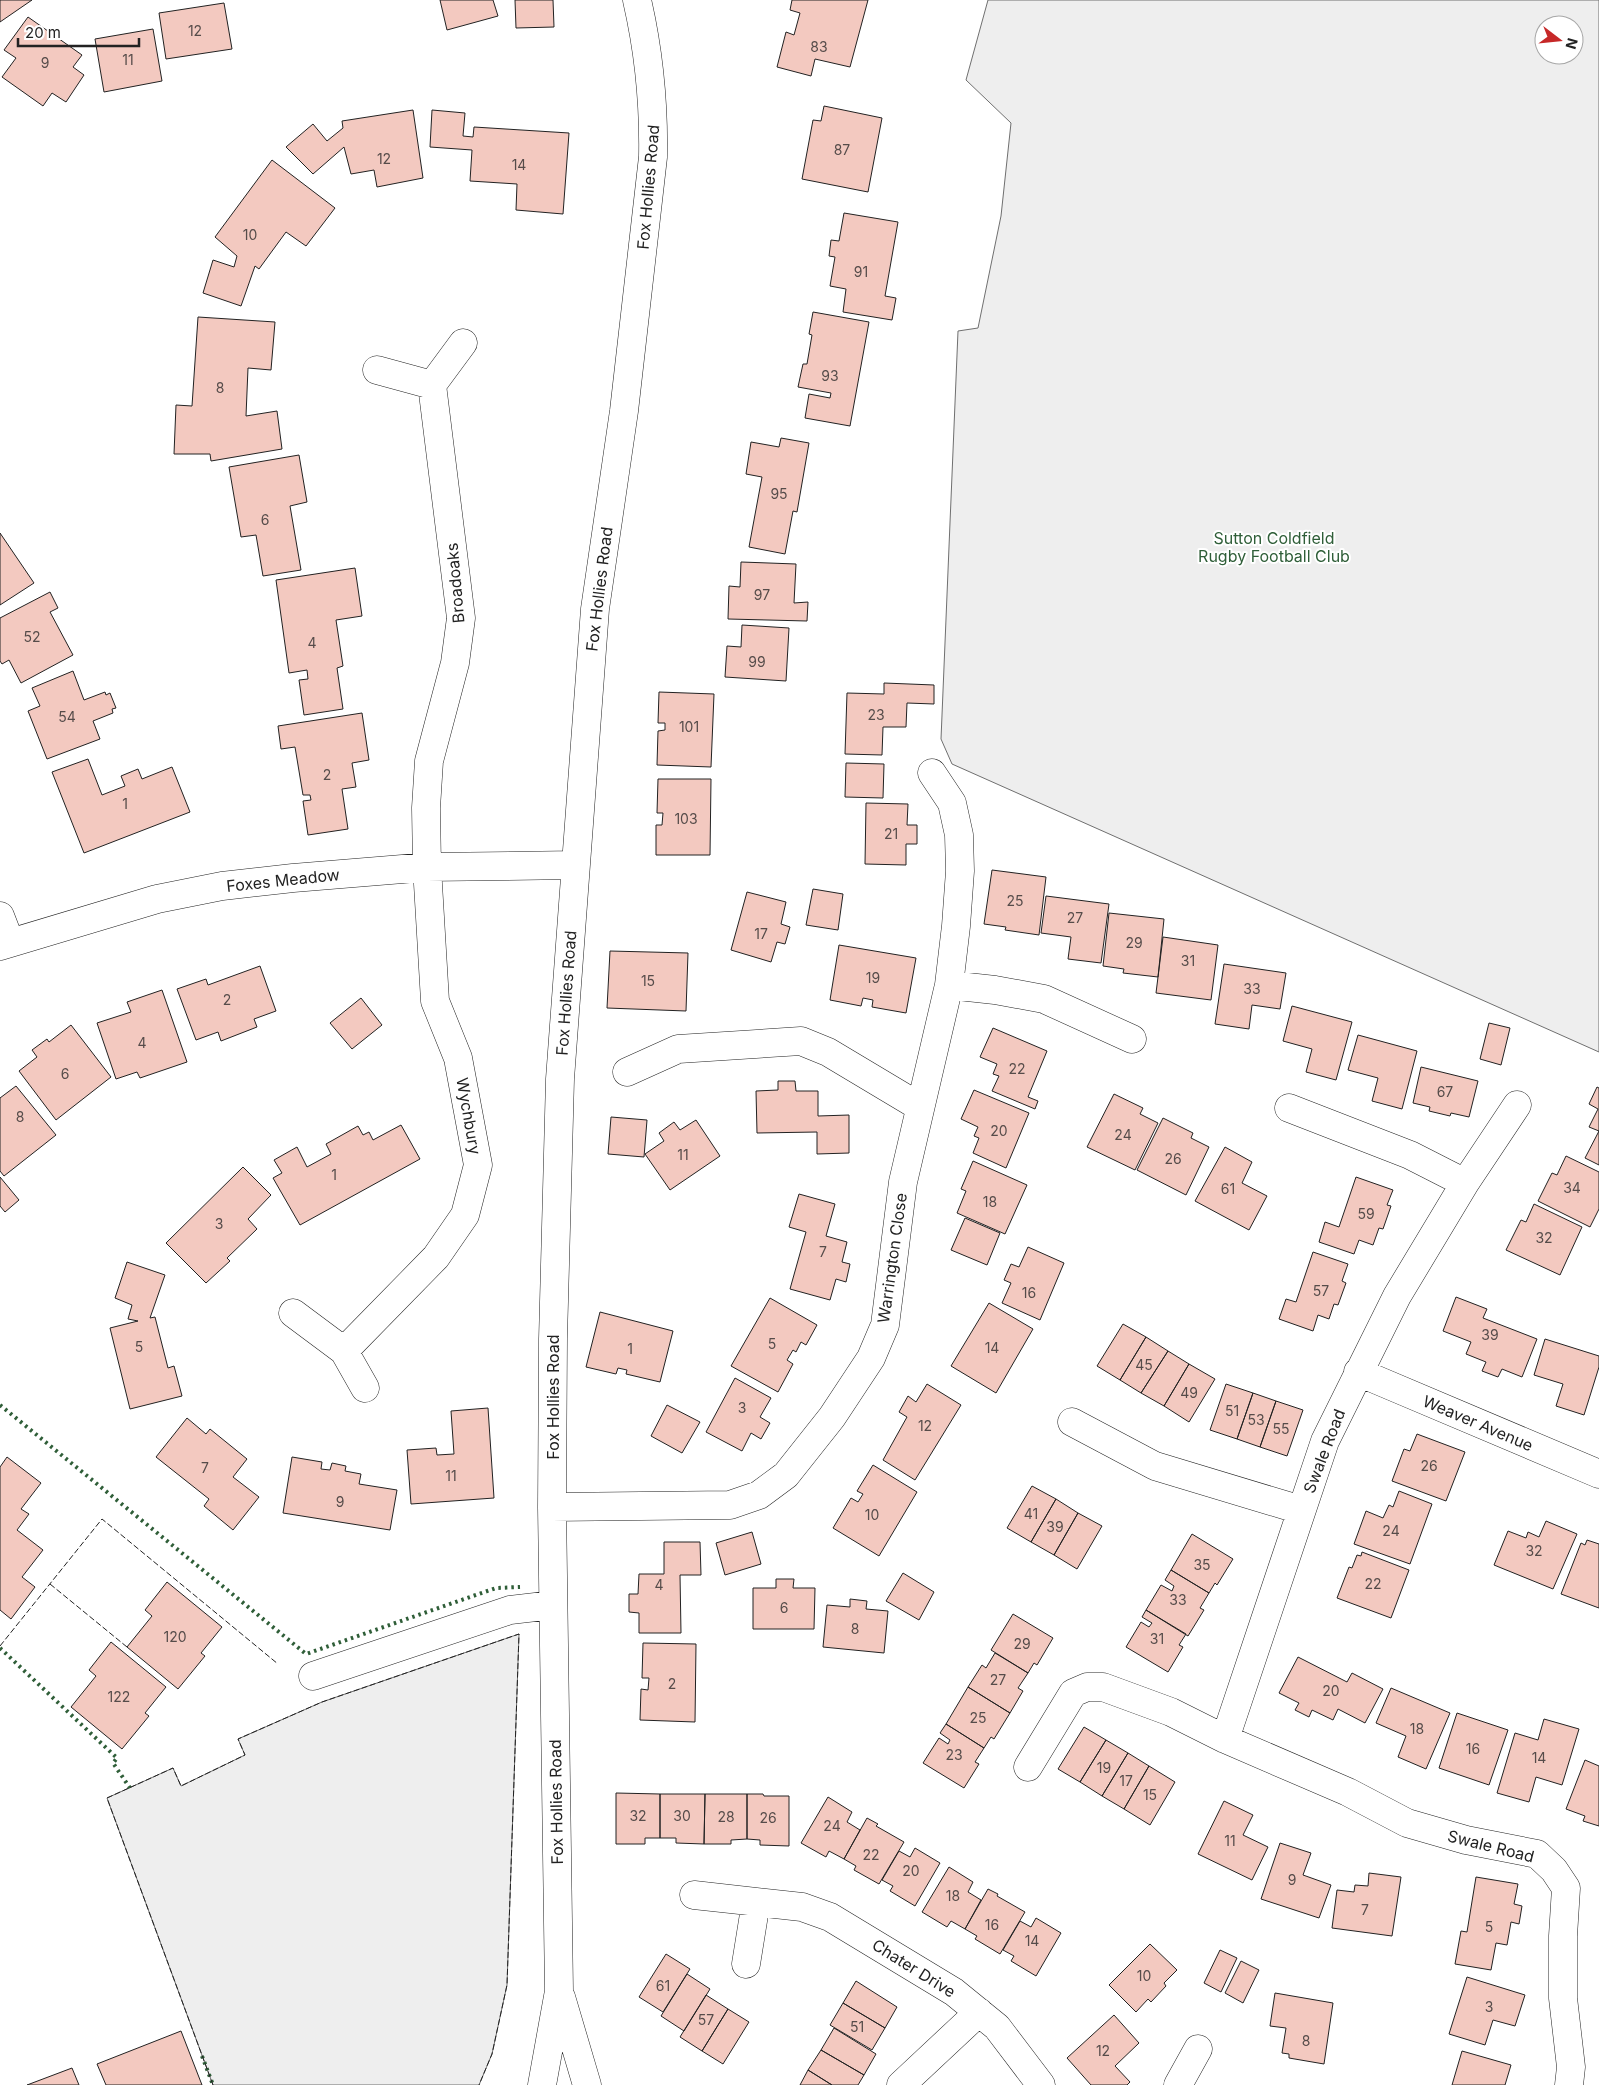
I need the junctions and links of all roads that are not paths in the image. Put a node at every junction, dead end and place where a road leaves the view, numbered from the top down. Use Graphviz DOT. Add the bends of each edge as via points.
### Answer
graph roads {
  1 [pos="637,0"];
  2 [pos="463,343"];
  3 [pos="377,370"];
  4 [pos="432,385"];
  5 [pos="932,773"];
  6 [pos="575,865"];
  7 [pos="427,867"];
  8 [pos="0,916"];
  9 [pos="5,944"];
  10 [pos="949,985"];
  11 [pos="1132,1039"];
  12 [pos="627,1072"];
  13 [pos="1517,1105"];
  14 [pos="920,1107"];
  15 [pos="1289,1108"];
  16 [pos="1465,1183"];
  17 [pos="293,1313"];
  18 [pos="344,1350"];
  19 [pos="1358,1372"];
  20 [pos="365,1388"];
  21 [pos="1072,1422"];
  22 [pos="1599,1474"];
  23 [pos="552,1506"];
  24 [pos="1301,1510"];
  25 [pos="553,1605"];
  26 [pos="313,1676"];
  27 [pos="1225,1739"];
  28 [pos="1028,1767"];
  29 [pos="694,1895"];
  30 [pos="756,1902"];
  31 [pos="746,1964"];
  32 [pos="559,1991"];
  33 [pos="979,2012"];
  34 [pos="1198,2049"];
  35 [pos="542,2085"];
  36 [pos="587,2085"];
  37 [pos="901,2085"];
  38 [pos="1041,2085"];
  39 [pos="1178,2085"];
  40 [pos="1569,2085"];
  1 -- 6 [label="street, Fox Hollies Road" via="646,38 654,114 653,157 624,411 595,609"];
  2 -- 4 [label="street"];
  3 -- 4 [label="street"];
  4 -- 7 [label="street, Broadoaks" via="461,618 455,663 429,761"];
  5 -- 10 [label="street, Warrington Close" via="952,803 959,835 960,871"];
  6 -- 7 [label="street, Foxes Meadow"];
  6 -- 23 [label="street, Fox Hollies Road" via="560,1079 552,1339"];
  7 -- 9 [label="street, Foxes Meadow" via="222,886 157,899"];
  7 -- 18 [label="street, Wychbury" via="435,1001 458,1058 478,1165 465,1215 436,1257"];
  8 -- 9 [label="street"];
  10 -- 11 [label="street" via="1044,999"];
  10 -- 14 [label="street, Warrington Close"];
  12 -- 14 [label="street" via="678,1049 800,1041 828,1052"];
  13 -- 16 [label="street, Swale Road"];
  14 -- 23 [label="street, Warrington Close" via="903,1182 885,1325 871,1358 786,1475 759,1495 730,1505"];
  15 -- 16 [label="street" via="1410,1154"];
  16 -- 19 [label="street, Swale Road" via="1396,1296"];
  17 -- 18 [label="street"];
  18 -- 20 [label="street"];
  19 -- 22 [label="street, Weaver Avenue"];
  19 -- 24 [label="street, Swale Road" via="1325,1441"];
  21 -- 24 [label="street" via="1155,1466"];
  23 -- 25 [label="street, Fox Hollies Road"];
  24 -- 27 [label="street, Swale Road"];
  25 -- 26 [label="street" via="510,1610"];
  25 -- 32 [label="street, Fox Hollies Road"];
  27 -- 28 [label="street, Swale Road" via="1171,1712 1103,1687 1087,1687 1073,1693"];
  27 -- 40 [label="street, Swale Road" via="1348,1792 1406,1823 1466,1840 1537,1854 1554,1870 1566,1888 1563,1998 1571,2067"];
  29 -- 30 [label="street, Chater Drive"];
  30 -- 31 [label="street"];
  30 -- 33 [label="street, Chater Drive" via="802,1907 830,1917 954,1992"];
  32 -- 35 [label="street, Fox Hollies Road"];
  32 -- 36 [label="street, Fox Hollies Road"];
  33 -- 37 [label="street"];
  33 -- 38 [label="street, Chater Drive" via="997,2027"];
  34 -- 39 [label="street"];
}
